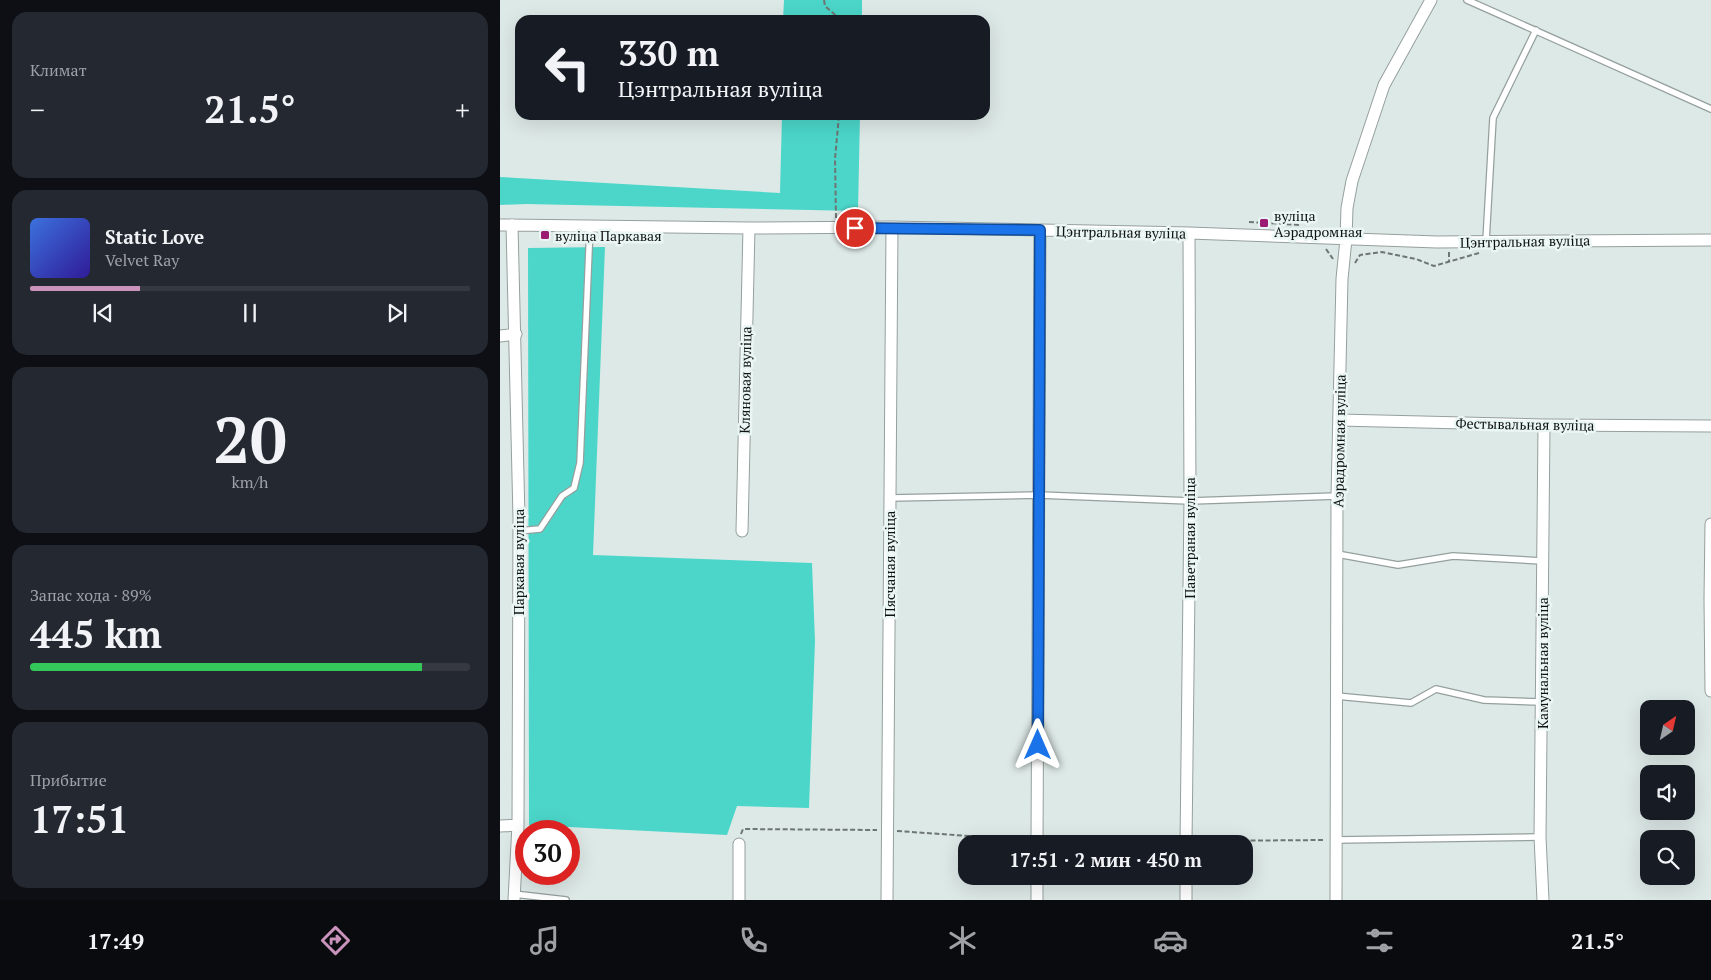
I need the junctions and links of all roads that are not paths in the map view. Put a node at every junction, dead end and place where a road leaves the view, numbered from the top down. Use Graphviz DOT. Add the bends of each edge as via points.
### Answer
graph roads {
  1 [pos="1431,0"];
  2 [pos="1467,0"];
  3 [pos="1536,30"];
  4 [pos="1711,109"];
  5 [pos="506,225"];
  6 [pos="590,226"];
  7 [pos="892,227"];
  8 [pos="749,228"];
  9 [pos="1040,230"];
  10 [pos="1189,233"];
  11 [pos="1346,239"];
  12 [pos="1711,240"];
  13 [pos="1486,241"];
  14 [pos="516,334"];
  15 [pos="500,336"];
  16 [pos="1339,420"];
  17 [pos="1544,425"];
  18 [pos="1711,426"];
  19 [pos="1039,495"];
  20 [pos="1337,496"];
  21 [pos="890,498"];
  22 [pos="1190,501"];
  23 [pos="1711,524"];
  24 [pos="518,531"];
  25 [pos="742,532"];
  26 [pos="1337,554"];
  27 [pos="1542,561"];
  28 [pos="1711,691"];
  29 [pos="1336,696"];
  30 [pos="1542,702"];
  31 [pos="518,820"];
  32 [pos="500,826"];
  33 [pos="515,826"];
  34 [pos="1037,835"];
  35 [pos="1186,835"];
  36 [pos="1540,837"];
  37 [pos="1335,840"];
  38 [pos="739,844"];
  39 [pos="515,879"];
  40 [pos="1037,885"];
  41 [pos="1186,885"];
  42 [pos="514,897"];
  43 [pos="566,900"];
  44 [pos="739,900"];
  45 [pos="887,900"];
  46 [pos="1037,900"];
  47 [pos="1186,900"];
  48 [pos="1336,900"];
  49 [pos="1543,900"];
  1 -- 11 [label="street, Аэрадромная вуліца" via="1384,85 1352,181"];
  2 -- 3 [label="lane"];
  3 -- 4 [label="lane"];
  3 -- 13 [label="lane" via="1493,118"];
  5 -- 6 [label="street, Цэнтральная вуліца"];
  5 -- 14 [label="street, Паркавая вуліца"];
  6 -- 8 [label="street, Цэнтральная вуліца"];
  6 -- 24 [label="lane" via="580,463 574,488 562,496 540,530"];
  7 -- 8 [label="street, Цэнтральная вуліца"];
  7 -- 9 [label="street, Цэнтральная вуліца"];
  7 -- 21 [label="street, Пясчаная вуліца"];
  8 -- 25 [label="street, Кляновая вуліца"];
  9 -- 10 [label="street, Цэнтральная вуліца"];
  9 -- 19 [label="street"];
  10 -- 11 [label="street, Цэнтральная вуліца"];
  10 -- 22 [label="street, Паветраная вуліца"];
  11 -- 13 [label="street, Цэнтральная вуліца"];
  11 -- 16 [label="street, Аэрадромная вуліца"];
  12 -- 13 [label="street, Цэнтральная вуліца"];
  14 -- 15 [label="street"];
  14 -- 24 [label="street, Паркавая вуліца"];
  16 -- 17 [label="street, Фестывальная вуліца"];
  16 -- 20 [label="street, Аэрадромная вуліца"];
  17 -- 18 [label="street, Фестывальная вуліца"];
  17 -- 27 [label="street, Камунальная вуліца"];
  19 -- 21 [label="lane"];
  19 -- 22 [label="lane"];
  19 -- 34 [label="street"];
  20 -- 22 [label="lane"];
  20 -- 26 [label="street, Аэрадромная вуліца"];
  21 -- 45 [label="street, Пясчаная вуліца"];
  22 -- 35 [label="street, Паветраная вуліца"];
  23 -- 28 [label="street"];
  24 -- 31 [label="street, Паркавая вуліца"];
  26 -- 27 [label="lane" via="1398,565 1453,556"];
  26 -- 29 [label="street, Аэрадромная вуліца"];
  27 -- 30 [label="street, Камунальная вуліца"];
  29 -- 30 [label="lane" via="1411,703 1436,690 1484,700"];
  29 -- 37 [label="street, Аэрадромная вуліца"];
  30 -- 36 [label="street, Камунальная вуліца"];
  32 -- 33 [label="street"];
  36 -- 37 [label="lane"];
  36 -- 49 [label="street, Камунальная вуліца"];
  37 -- 48 [label="street, Аэрадромная вуліца"];
  38 -- 44 [label="street"];
  39 -- 42 [label="street, Паркавая вуліца"];
  40 -- 46 [label="street"];
  41 -- 47 [label="street"];
  42 -- 43 [label="lane"];
}
